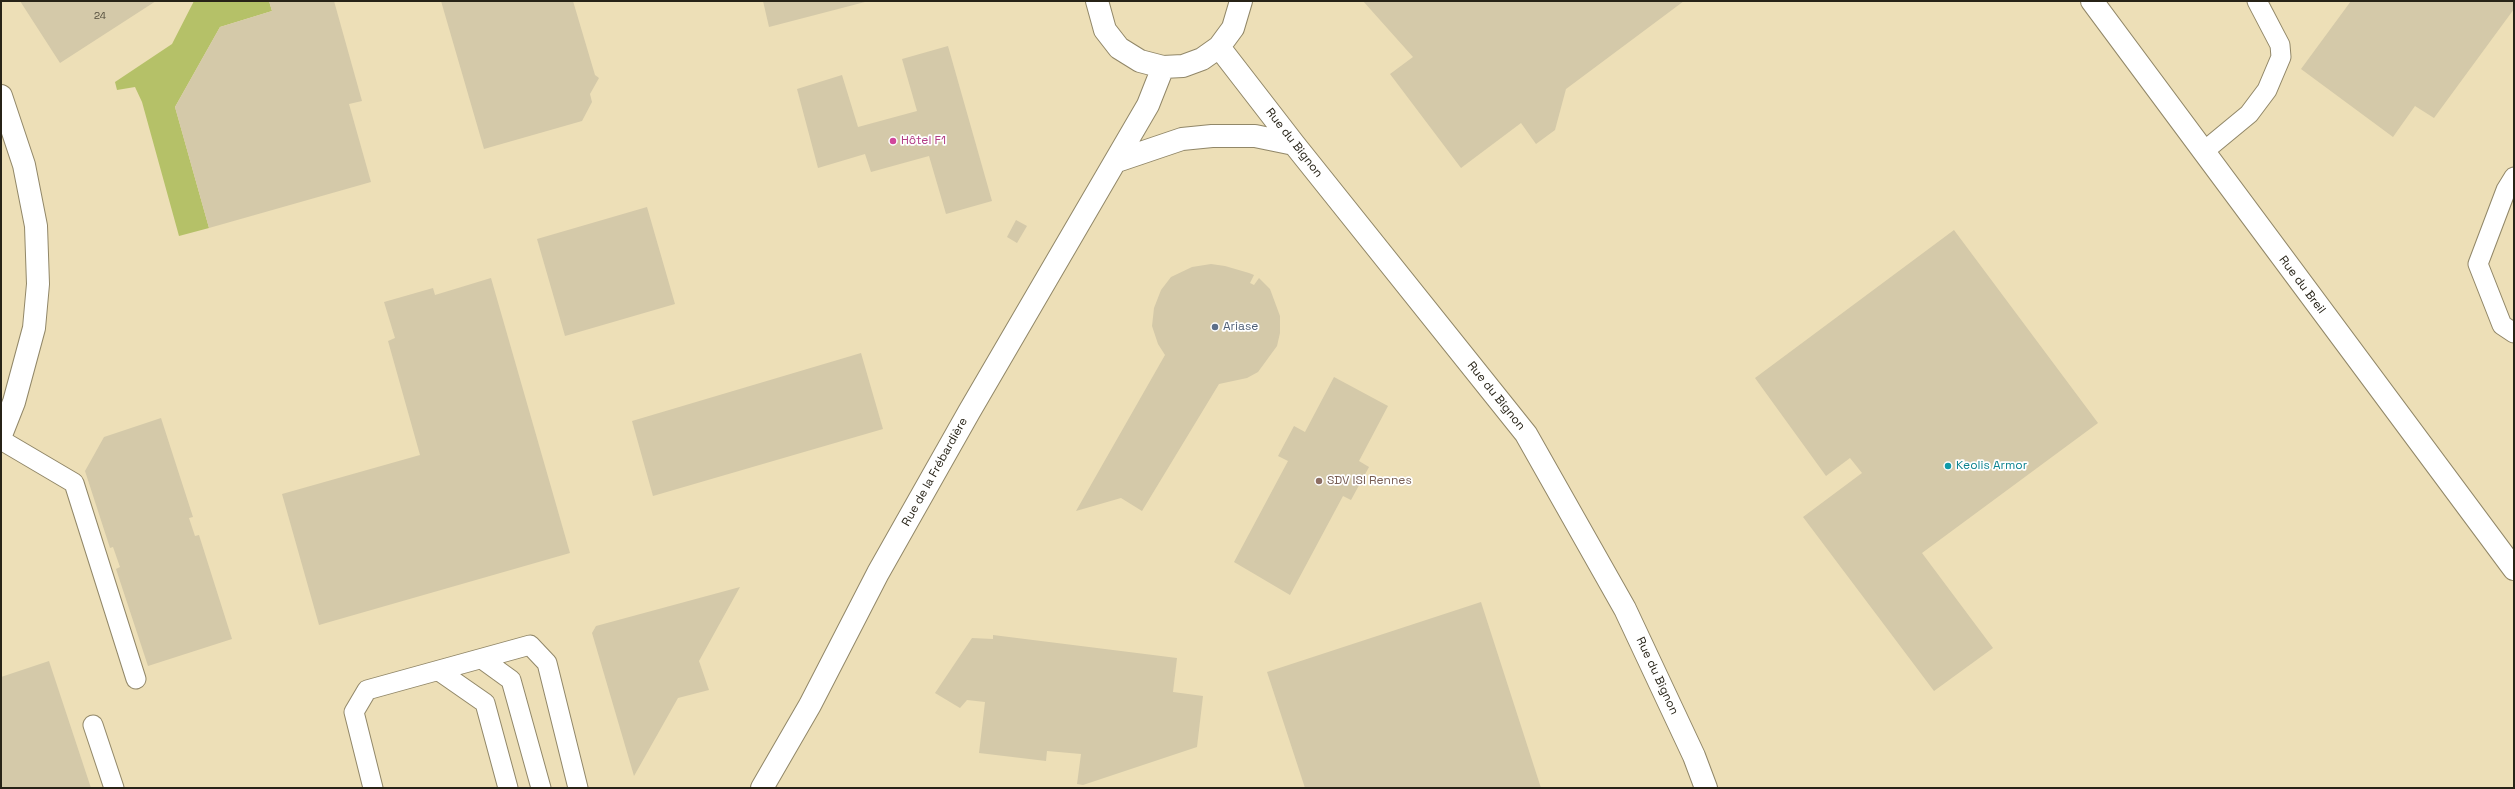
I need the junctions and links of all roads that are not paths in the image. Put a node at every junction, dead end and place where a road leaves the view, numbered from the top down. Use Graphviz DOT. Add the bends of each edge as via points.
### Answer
graph roads {
  1 [pos="1097,1"];
  2 [pos="1241,1"];
  3 [pos="2092,1"];
  4 [pos="2264,5"];
  5 [pos="1219,47"];
  6 [pos="1163,67"];
  7 [pos="1,96"];
  8 [pos="1294,144"];
  9 [pos="2203,152"];
  10 [pos="1117,161"];
  11 [pos="2514,177"];
  12 [pos="2514,333"];
  13 [pos="1,435"];
  14 [pos="1,440"];
  15 [pos="2514,569"];
  16 [pos="482,659"];
  17 [pos="439,671"];
  18 [pos="136,679"];
  19 [pos="93,725"];
  20 [pos="114,788"];
  21 [pos="373,788"];
  22 [pos="508,788"];
  23 [pos="541,788"];
  24 [pos="578,788"];
  25 [pos="762,788"];
  26 [pos="1706,788"];
  1 -- 6 [label="street" via="1105,30 1120,48 1140,61"];
  2 -- 5 [label="street" via="1233,28"];
  3 -- 9 [label="street, Rue du Breil"];
  4 -- 9 [label="lane" via="2280,45 2280,57 2267,90 2248,114"];
  5 -- 6 [label="street" via="1202,59 1183,66"];
  5 -- 8 [label="street, Rue du Bignon"];
  6 -- 10 [label="street, Rue de la Frébardière" via="1148,105"];
  7 -- 13 [label="street" via="24,165 36,226 38,284 34,328 14,402"];
  8 -- 10 [label="street" via="1255,136 1212,136 1182,139"];
  8 -- 26 [label="street, Rue du Bignon" via="1526,434 1625,609 1691,749"];
  9 -- 15 [label="street, Rue du Breil"];
  10 -- 25 [label="street, Rue de la Frébardière" via="965,419 878,573 810,705"];
  11 -- 12 [label="lane" via="2506,190 2478,264 2502,325"];
  14 -- 18 [label="lane" via="74,483"];
  16 -- 17 [label="lane"];
  16 -- 23 [label="lane" via="511,680"];
  16 -- 24 [label="lane" via="530,645 547,663"];
  17 -- 21 [label="lane" via="367,690 354,712"];
  17 -- 22 [label="lane" via="485,703"];
  19 -- 20 [label="lane"];
}
